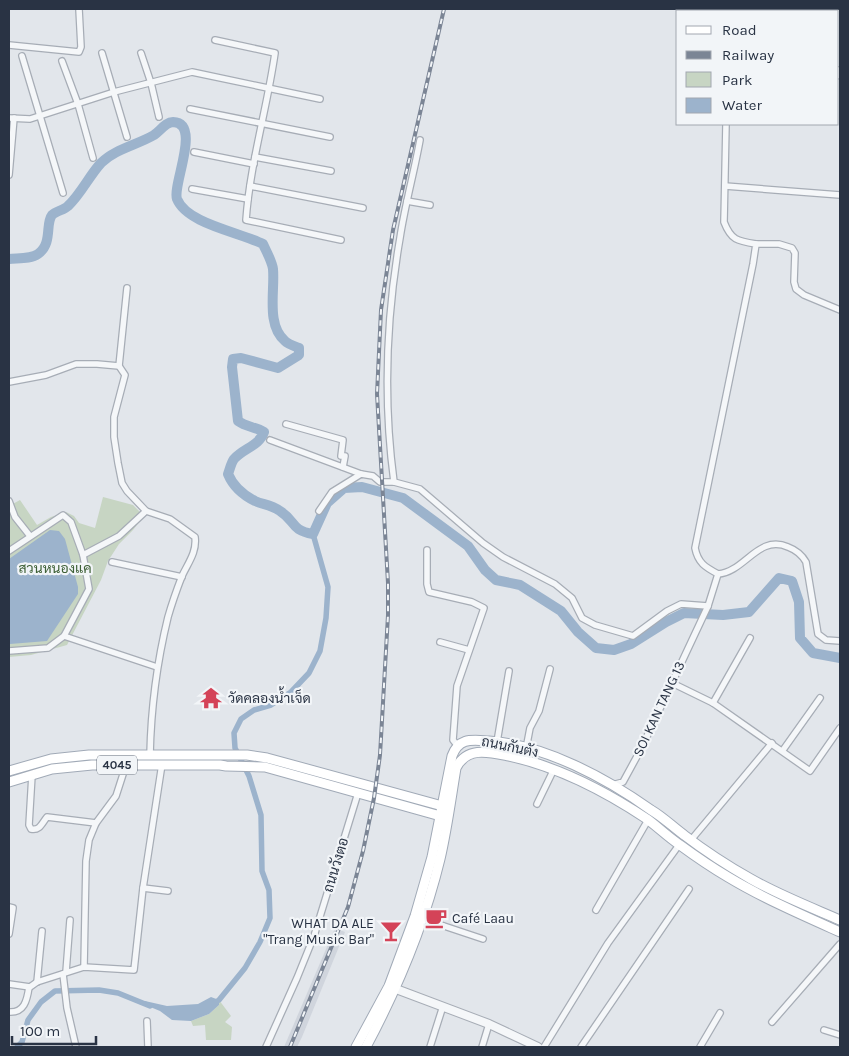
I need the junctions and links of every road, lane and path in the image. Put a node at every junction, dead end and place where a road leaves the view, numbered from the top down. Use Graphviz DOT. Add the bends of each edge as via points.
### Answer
graph roads {
  1 [pos="79,9"];
  2 [pos="215,40"];
  3 [pos="9,45"];
  4 [pos="102,53"];
  5 [pos="141,53"];
  6 [pos="22,56"];
  7 [pos="62,61"];
  8 [pos="151,83"];
  9 [pos="270,89"];
  10 [pos="114,92"];
  11 [pos="320,99"];
  12 [pos="78,104"];
  13 [pos="190,109"];
  14 [pos="40,115"];
  15 [pos="159,117"];
  16 [pos="11,118"];
  17 [pos="262,124"];
  18 [pos="726,125"];
  19 [pos="127,137"];
  20 [pos="330,137"];
  21 [pos="420,140"];
  22 [pos="194,152"];
  23 [pos="255,157"];
  24 [pos="93,158"];
  25 [pos="254,164"];
  26 [pos="331,171"];
  27 [pos="9,175"];
  28 [pos="250,186"];
  29 [pos="725,186"];
  30 [pos="192,188"];
  31 [pos="62,193"];
  32 [pos="840,195"];
  33 [pos="248,199"];
  34 [pos="407,201"];
  35 [pos="430,205"];
  36 [pos="363,208"];
  37 [pos="341,240"];
  38 [pos="756,244"];
  39 [pos="128,288"];
  40 [pos="840,310"];
  41 [pos="119,366"];
  42 [pos="9,382"];
  43 [pos="286,424"];
  44 [pos="270,440"];
  45 [pos="343,467"];
  46 [pos="361,474"];
  47 [pos="394,482"];
  48 [pos="9,501"];
  49 [pos="146,511"];
  50 [pos="319,511"];
  51 [pos="30,536"];
  52 [pos="427,550"];
  53 [pos="9,551"];
  54 [pos="83,555"];
  55 [pos="112,562"];
  56 [pos="718,574"];
  57 [pos="182,577"];
  58 [pos="708,606"];
  59 [pos="64,636"];
  60 [pos="750,638"];
  61 [pos="840,641"];
  62 [pos="440,642"];
  63 [pos="469,650"];
  64 [pos="9,651"];
  65 [pos="157,667"];
  66 [pos="550,669"];
  67 [pos="509,671"];
  68 [pos="672,683"];
  69 [pos="820,698"];
  70 [pos="713,703"];
  71 [pos="840,728"];
  72 [pos="496,742"];
  73 [pos="772,743"];
  74 [pos="457,745"];
  75 [pos="526,749"];
  76 [pos="783,750"];
  77 [pos="150,754"];
  78 [pos="523,759"];
  79 [pos="162,764"];
  80 [pos="126,765"];
  81 [pos="554,769"];
  82 [pos="9,771"];
  83 [pos="32,775"];
  84 [pos="9,782"];
  85 [pos="612,785"];
  86 [pos="358,793"];
  87 [pos="607,795"];
  88 [pos="536,804"];
  89 [pos="445,806"];
  90 [pos="443,817"];
  91 [pos="648,820"];
  92 [pos="96,823"];
  93 [pos="688,838"];
  94 [pos="679,845"];
  95 [pos="142,888"];
  96 [pos="689,889"];
  97 [pos="168,891"];
  98 [pos="782,894"];
  99 [pos="777,902"];
  100 [pos="422,906"];
  101 [pos="9,907"];
  102 [pos="596,910"];
  103 [pos="423,919"];
  104 [pos="70,920"];
  105 [pos="840,920"];
  106 [pos="42,931"];
  107 [pos="840,932"];
  108 [pos="9,934"];
  109 [pos="483,938"];
  110 [pos="840,944"];
  111 [pos="84,967"];
  112 [pos="65,973"];
  113 [pos="37,982"];
  114 [pos="9,984"];
  115 [pos="392,987"];
  116 [pos="29,988"];
  117 [pos="443,1006"];
  118 [pos="9,1012"];
  119 [pos="720,1013"];
  120 [pos="147,1021"];
  121 [pos="772,1022"];
  122 [pos="489,1024"];
  123 [pos="824,1030"];
  124 [pos="840,1035"];
  125 [pos="76,1047"];
  126 [pos="148,1047"];
  127 [pos="266,1047"];
  128 [pos="356,1047"];
  129 [pos="366,1047"];
  130 [pos="430,1047"];
  131 [pos="482,1047"];
  132 [pos="538,1047"];
  133 [pos="544,1047"];
  134 [pos="581,1047"];
  135 [pos="700,1047"];
  1 -- 3 [label="street" via="80,52"];
  2 -- 9 [label="street" via="275,53"];
  4 -- 10 [label="street"];
  5 -- 8 [label="street"];
  6 -- 14 [label="street"];
  7 -- 12 [label="street"];
  8 -- 9 [label="street" via="192,72"];
  8 -- 10 [label="street"];
  8 -- 15 [label="street"];
  9 -- 11 [label="street"];
  9 -- 17 [label="street"];
  10 -- 12 [label="street"];
  10 -- 19 [label="street"];
  12 -- 14 [label="street"];
  12 -- 24 [label="street"];
  13 -- 17 [label="street"];
  14 -- 16 [label="street"];
  14 -- 31 [label="street"];
  16 -- 27 [label="street"];
  17 -- 20 [label="street"];
  17 -- 23 [label="street"];
  18 -- 29 [label="street"];
  21 -- 34 [label="street"];
  22 -- 25 [label="street"];
  23 -- 25 [label="street"];
  23 -- 26 [label="street"];
  25 -- 28 [label="street"];
  28 -- 33 [label="street"];
  28 -- 36 [label="street"];
  29 -- 32 [label="street"];
  29 -- 38 [label="street" via="724,222 729,234"];
  30 -- 33 [label="street"];
  33 -- 37 [label="street" via="246,220"];
  34 -- 35 [label="street"];
  34 -- 47 [label="street" via="395,268 387,344 388,414"];
  38 -- 40 [label="street" via="779,244 792,248 795,253 796,289"];
  38 -- 56 [label="street" via="695,548 697,559 704,567"];
  39 -- 41 [label="street"];
  41 -- 42 [label="street" via="76,364 46,375"];
  41 -- 49 [label="street" via="125,375 114,417 118,463 122,483"];
  43 -- 45 [label="street" via="343,440"];
  44 -- 45 [label="street"];
  45 -- 46 [label="street"];
  46 -- 47 [label="street" via="373,476 380,482"];
  46 -- 50 [label="street" via="332,492"];
  47 -- 58 [label="street" via="420,489 483,543 555,584 572,598 582,618 595,625 633,636 681,604"];
  48 -- 51 [label="street"];
  49 -- 54 [label="street" via="119,536"];
  49 -- 57 [label="street" via="170,519 195,537 195,550"];
  51 -- 53 [label="street"];
  51 -- 54 [label="street" via="63,515 71,522"];
  52 -- 63 [label="street" via="426,584 429,592 484,608"];
  54 -- 59 [label="street" via="89,589"];
  55 -- 57 [label="street"];
  56 -- 58 [label="street, SOI KAN TANG 13"];
  56 -- 61 [label="street" via="741,564 767,545 779,544 793,549 806,562 818,634 826,640"];
  57 -- 65 [label="street"];
  58 -- 68 [label="street, SOI KAN TANG 13"];
  59 -- 64 [label="street" via="48,648"];
  59 -- 65 [label="street"];
  60 -- 70 [label="street"];
  62 -- 63 [label="street"];
  63 -- 74 [label="street" via="457,686 453,740"];
  65 -- 77 [label="street"];
  66 -- 75 [label="street"];
  67 -- 72 [label="street"];
  68 -- 70 [label="street"];
  68 -- 85 [label="street, SOI KAN TANG 13" via="623,782"];
  69 -- 76 [label="street"];
  70 -- 73 [label="street"];
  71 -- 76 [label="street" via="810,770"];
  72 -- 74 [label="main road, ถนนกันตัง" via="472,740"];
  72 -- 75 [label="main road, ถนนกันตัง"];
  73 -- 76 [label="street"];
  73 -- 93 [label="street"];
  74 -- 89 [label="main road, ถนนกันตัง" via="450,762"];
  75 -- 78 [label="main road"];
  75 -- 85 [label="main road, ถนนกันตัง" via="573,763"];
  77 -- 82 [label="main road, 4045" via="51,759"];
  77 -- 89 [label="main road, 4045" via="267,758"];
  78 -- 81 [label="main road, ถนนกันตัง"];
  78 -- 89 [label="main road, ถนนกันตัง" via="494,753 468,754 456,768"];
  79 -- 80 [label="main road, 4045"];
  79 -- 86 [label="main road, 4045" via="265,767"];
  79 -- 95 [label="street"];
  80 -- 83 [label="main road, 4045" via="52,769"];
  80 -- 92 [label="street" via="116,796"];
  81 -- 87 [label="main road, ถนนกันตัง"];
  81 -- 88 [label="street"];
  83 -- 84 [label="main road, 4045"];
  83 -- 92 [label="street" via="31,829 40,827 47,817"];
  85 -- 87 [label="main road"];
  85 -- 93 [label="main road, ถนนกันตัง" via="651,809"];
  86 -- 90 [label="main road, 4045"];
  86 -- 127 [label="street, ถนนวังตอ" via="314,936"];
  87 -- 91 [label="main road, ถนนกันตัง"];
  89 -- 90 [label="main road, ถนนกันตัง"];
  90 -- 100 [label="main road, ถนนกันตัง"];
  91 -- 94 [label="main road, ถนนกันตัง"];
  91 -- 102 [label="street"];
  92 -- 111 [label="street" via="86,861"];
  93 -- 94 [label="main road"];
  93 -- 98 [label="main road, ถนนกันตัง" via="751,879"];
  94 -- 99 [label="main road, ถนนกันตัง" via="727,876"];
  94 -- 133 [label="street" via="608,943"];
  95 -- 97 [label="street"];
  95 -- 111 [label="street" via="134,970"];
  96 -- 134 [label="street"];
  98 -- 99 [label="main road"];
  98 -- 105 [label="main road, ถนนกันตัง"];
  99 -- 107 [label="main road, ถนนกันตัง"];
  100 -- 103 [label="main road, ถนนกันตัง"];
  100 -- 115 [label="main road, ถนนกันตัง"];
  101 -- 108 [label="street" via="13,908"];
  103 -- 109 [label="street"];
  103 -- 115 [label="main road, ถนนกันตัง"];
  104 -- 112 [label="street"];
  106 -- 113 [label="street"];
  110 -- 121 [label="street"];
  111 -- 112 [label="street"];
  112 -- 113 [label="street"];
  112 -- 125 [label="street" via="67,1008"];
  113 -- 116 [label="street"];
  114 -- 116 [label="street"];
  115 -- 117 [label="street"];
  115 -- 128 [label="main road, ถนนกันตัง"];
  115 -- 129 [label="main road, ถนนกันตัง"];
  116 -- 118 [label="street" via="21,1010"];
  117 -- 122 [label="street"];
  117 -- 130 [label="street"];
  119 -- 135 [label="street"];
  120 -- 126 [label="street"];
  122 -- 131 [label="street"];
  122 -- 132 [label="street"];
  123 -- 124 [label="street"];
}
